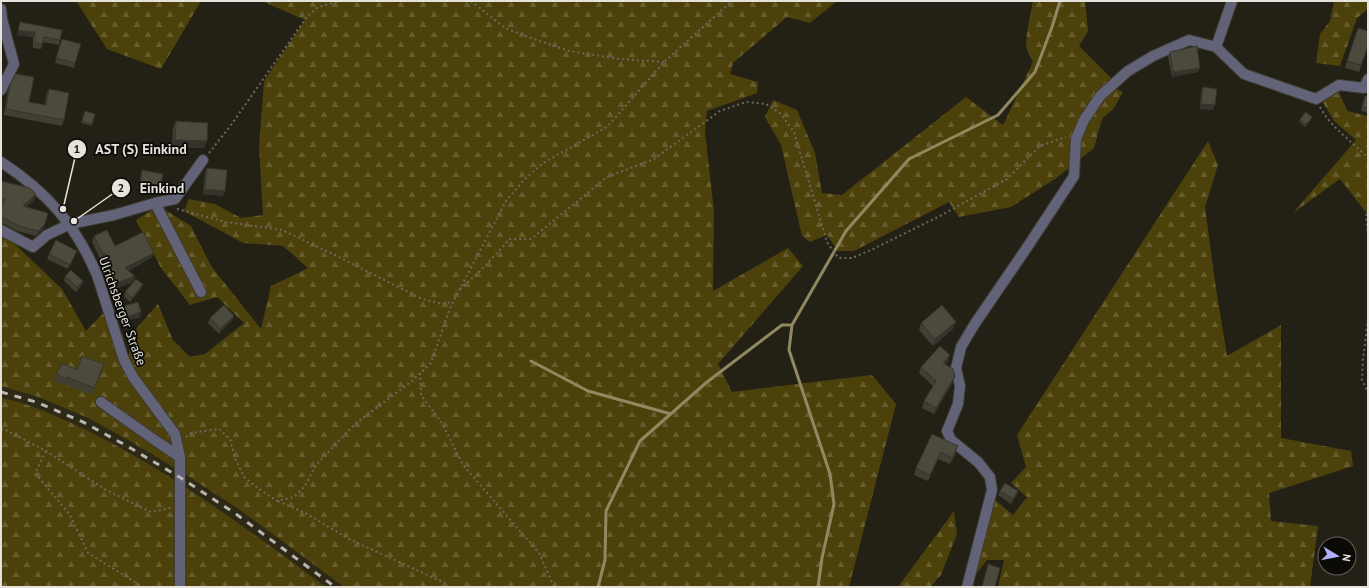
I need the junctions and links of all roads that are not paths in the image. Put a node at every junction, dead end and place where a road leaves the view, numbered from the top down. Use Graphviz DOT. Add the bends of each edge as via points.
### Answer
graph roads {
  1 [pos="1232,1"];
  2 [pos="1,9"];
  3 [pos="1216,47"];
  4 [pos="1368,79"];
  5 [pos="1,90"];
  6 [pos="203,160"];
  7 [pos="1,162"];
  8 [pos="155,203"];
  9 [pos="70,224"];
  10 [pos="1,230"];
  11 [pos="201,292"];
  12 [pos="101,402"];
  13 [pos="180,457"];
  14 [pos="180,587"];
  15 [pos="967,587"];
  1 -- 3 [label="street"];
  2 -- 5 [label="street" via="14,64"];
  3 -- 4 [label="street" via="1244,74 1316,99 1339,85 1364,88"];
  3 -- 15 [label="street" via="1189,40 1153,56 1128,71 1100,96 1076,138 1074,176 961,347 956,368 960,386 958,404 947,431 951,440 978,462 990,477 992,490"];
  6 -- 8 [label="street" via="175,199"];
  7 -- 9 [label="street, Ulrichsberger Straße" via="44,194"];
  8 -- 9 [label="street"];
  8 -- 11 [label="street"];
  9 -- 10 [label="street" via="47,235 34,247"];
  9 -- 13 [label="street, Ulrichsberger Straße" via="92,261 124,360 140,387 172,428"];
  12 -- 13 [label="street"];
  13 -- 14 [label="street, Ulrichsberger Straße"];
}
